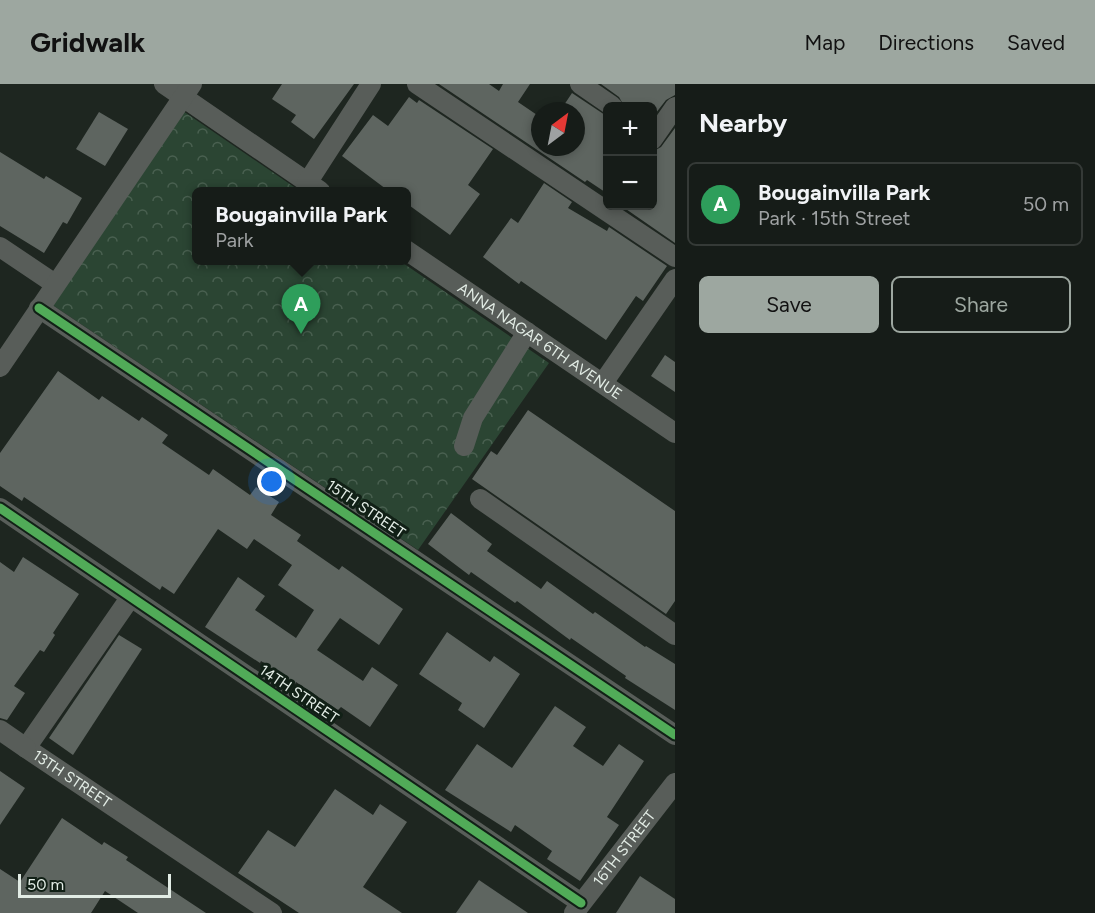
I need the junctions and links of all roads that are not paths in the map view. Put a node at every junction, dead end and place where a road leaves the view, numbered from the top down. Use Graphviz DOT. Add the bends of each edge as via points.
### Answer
graph roads {
  1 [pos="164,84"];
  2 [pos="371,84"];
  3 [pos="417,84"];
  4 [pos="580,84"];
  5 [pos="187,91"];
  6 [pos="606,102"];
  7 [pos="675,107"];
  8 [pos="657,132"];
  9 [pos="314,187"];
  10 [pos="603,204"];
  11 [pos="611,210"];
  12 [pos="0,247"];
  13 [pos="411,253"];
  14 [pos="675,257"];
  15 [pos="675,279"];
  16 [pos="55,284"];
  17 [pos="39,308"];
  18 [pos="527,332"];
  19 [pos="0,367"];
  20 [pos="603,383"];
  21 [pos="675,433"];
  22 [pos="464,446"];
  23 [pos="480,499"];
  24 [pos="0,508"];
  25 [pos="130,598"];
  26 [pos="675,635"];
  27 [pos="0,730"];
  28 [pos="675,735"];
  29 [pos="26,748"];
  30 [pos="675,783"];
  31 [pos="248,906"];
  32 [pos="578,908"];
  33 [pos="272,913"];
  1 -- 5 [label="street"];
  2 -- 9 [label="street"];
  3 -- 10 [label="street"];
  4 -- 6 [label="street"];
  5 -- 9 [label="street"];
  5 -- 16 [label="street"];
  7 -- 8 [label="street"];
  11 -- 14 [label="street"];
  12 -- 16 [label="street"];
  13 -- 18 [label="street, ANNA NAGAR 6TH AVENUE"];
  15 -- 20 [label="street"];
  16 -- 17 [label="street"];
  17 -- 19 [label="street"];
  17 -- 28 [label="street, 15TH STREET"];
  18 -- 20 [label="street, ANNA NAGAR 6TH AVENUE"];
  18 -- 22 [label="street" via="473,418"];
  20 -- 21 [label="street, ANNA NAGAR 6TH AVENUE"];
  23 -- 26 [label="street"];
  24 -- 25 [label="street, 14TH STREET"];
  25 -- 29 [label="street, 13TH STREET"];
  25 -- 32 [label="street, 14TH STREET"];
  27 -- 29 [label="street"];
  29 -- 31 [label="street, 13TH STREET"];
  30 -- 32 [label="street, 16TH STREET"];
  31 -- 33 [label="street, 13TH STREET"];
}
